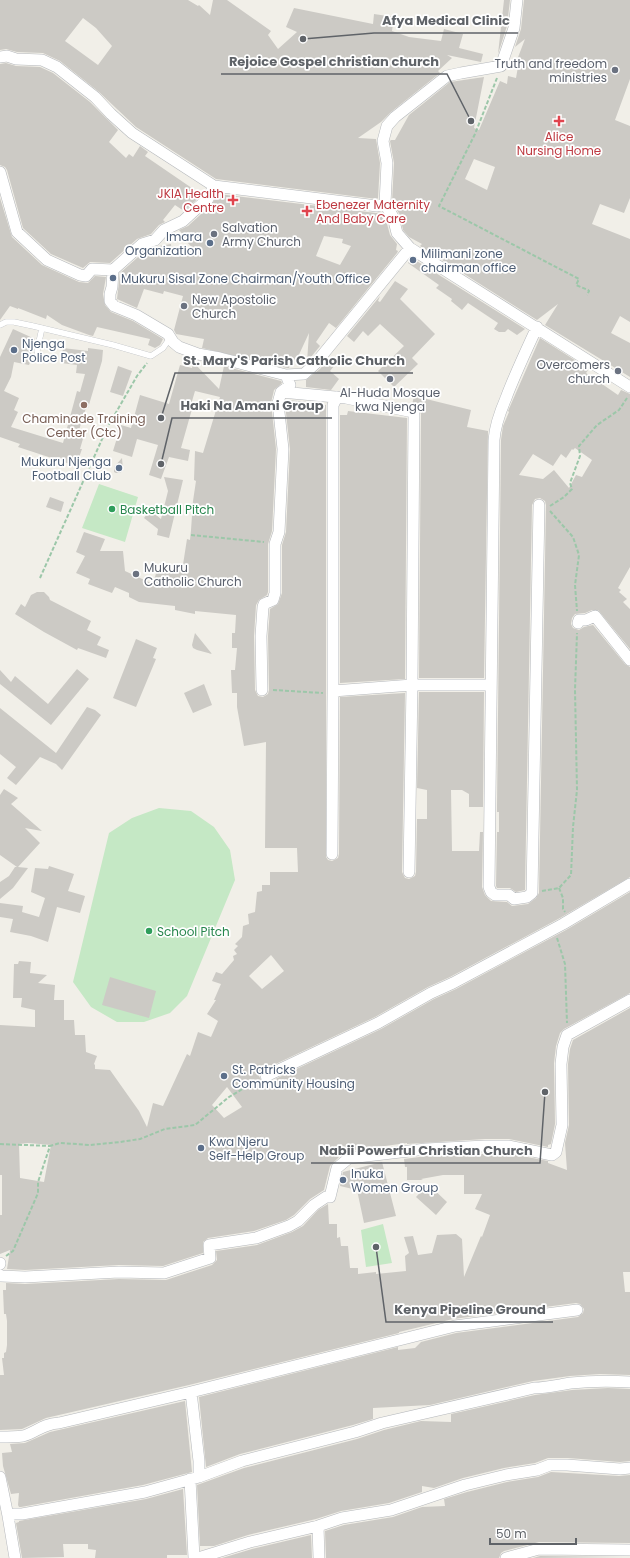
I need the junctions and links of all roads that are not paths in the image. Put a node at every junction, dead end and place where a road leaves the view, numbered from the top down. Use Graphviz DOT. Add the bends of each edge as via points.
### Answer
graph roads {
  1 [pos="517,0"];
  2 [pos="0,57"];
  3 [pos="0,172"];
  4 [pos="214,186"];
  5 [pos="386,204"];
  6 [pos="410,248"];
  7 [pos="113,270"];
  8 [pos="0,325"];
  9 [pos="537,327"];
  10 [pos="42,328"];
  11 [pos="170,338"];
  12 [pos="41,358"];
  13 [pos="286,375"];
  14 [pos="630,387"];
  15 [pos="282,392"];
  16 [pos="337,397"];
  17 [pos="541,505"];
  18 [pos="578,622"];
  19 [pos="630,660"];
  20 [pos="412,685"];
  21 [pos="491,685"];
  22 [pos="262,690"];
  23 [pos="329,692"];
  24 [pos="332,854"];
  25 [pos="409,872"];
  26 [pos="630,884"];
  27 [pos="630,1000"];
  28 [pos="266,1076"];
  29 [pos="0,1275"];
  30 [pos="577,1310"];
  31 [pos="630,1382"];
  32 [pos="191,1392"];
  33 [pos="0,1437"];
  34 [pos="630,1468"];
  35 [pos="0,1477"];
  36 [pos="195,1478"];
  37 [pos="8,1516"];
  38 [pos="318,1526"];
  39 [pos="627,1553"];
  40 [pos="15,1558"];
  41 [pos="194,1558"];
  42 [pos="198,1558"];
  43 [pos="319,1558"];
  44 [pos="506,1558"];
  1 -- 5 [label="street" via="514,28 502,66 447,76 386,126 383,141 387,163"];
  2 -- 4 [label="street" via="42,60 57,67 95,97 132,133"];
  3 -- 7 [label="street" via="17,232 47,260 86,276 92,268"];
  4 -- 5 [label="street" via="377,206"];
  4 -- 7 [label="street" via="208,199 192,213 164,230 155,240 142,244"];
  5 -- 6 [label="street" via="397,233"];
  6 -- 9 [label="street"];
  6 -- 13 [label="street" via="315,364 304,374"];
  7 -- 11 [label="street" via="110,301 114,306 136,315 168,334"];
  8 -- 10 [label="lane" via="14,322"];
  9 -- 14 [label="street"];
  9 -- 21 [label="street" via="495,428"];
  10 -- 11 [label="lane" via="151,356"];
  10 -- 12 [label="lane" via="37,351"];
  11 -- 13 [label="street" via="192,352"];
  13 -- 15 [label="street" via="290,385"];
  15 -- 16 [label="street"];
  15 -- 22 [label="street" via="278,403 283,449 282,492 279,532 275,544 275,593 273,600 263,607"];
  16 -- 20 [label="street" via="414,414"];
  16 -- 23 [label="street" via="333,405"];
  17 -- 21 [label="street" via="532,893 527,897 514,899 509,895 495,895 489,890"];
  18 -- 19 [label="street" via="595,616"];
  20 -- 21 [label="street"];
  20 -- 23 [label="street"];
  20 -- 25 [label="street"];
  23 -- 24 [label="street"];
  26 -- 28 [label="street" via="563,924 378,1023"];
  27 -- 29 [label="street" via="567,1035 561,1064 562,1125 556,1152 552,1155 508,1146 485,1146 426,1149 349,1158 337,1168 330,1197 314,1205 298,1221 256,1238 210,1245 210,1258 191,1265 164,1273"];
  30 -- 32 [label="street" via="455,1326"];
  31 -- 36 [label="street" via="587,1382 534,1388 382,1423 242,1462"];
  32 -- 33 [label="street" via="51,1423 24,1436"];
  32 -- 36 [label="street" via="199,1461"];
  34 -- 38 [label="street" via="550,1465 465,1486 391,1510 342,1518"];
  35 -- 37 [label="street"];
  36 -- 37 [label="street" via="145,1492"];
  36 -- 41 [label="street"];
  37 -- 40 [label="street"];
  38 -- 42 [label="street" via="250,1542"];
  38 -- 43 [label="street"];
  39 -- 44 [label="street" via="539,1549"];
}
